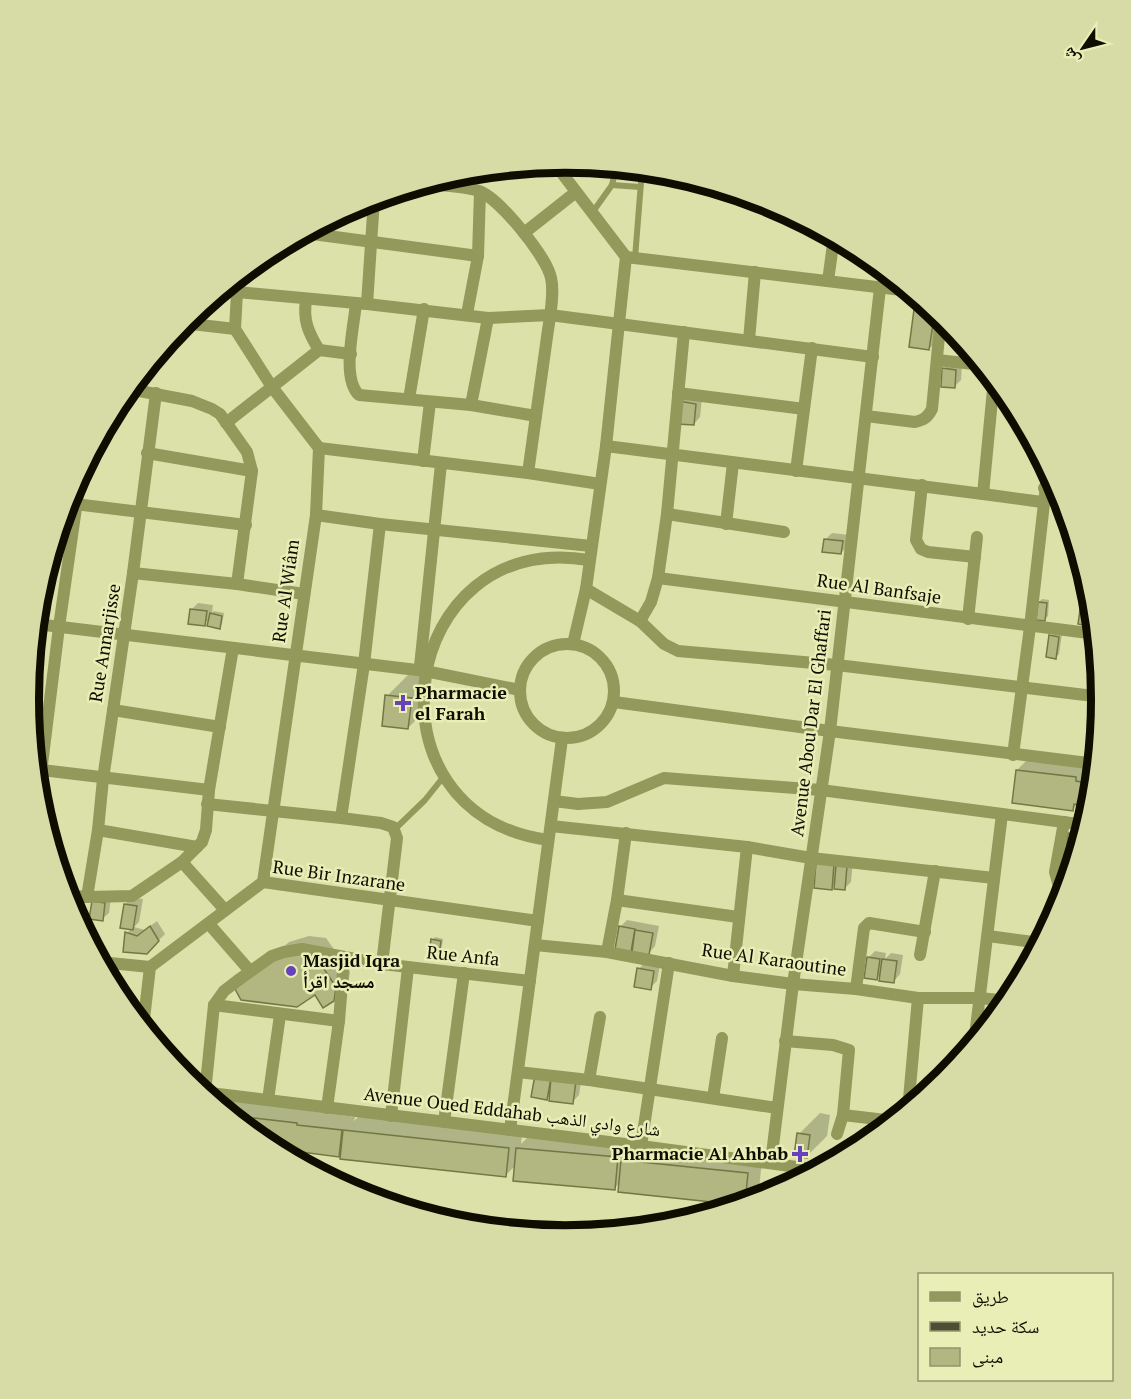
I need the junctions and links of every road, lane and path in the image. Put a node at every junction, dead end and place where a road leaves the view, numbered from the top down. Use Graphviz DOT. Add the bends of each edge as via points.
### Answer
graph roads {
  1 [pos="562,173"];
  2 [pos="614,176"];
  3 [pos="641,179"];
  4 [pos="612,185"];
  5 [pos="450,186"];
  6 [pos="640,187"];
  7 [pos="480,192"];
  8 [pos="576,192"];
  9 [pos="374,209"];
  10 [pos="591,213"];
  11 [pos="524,233"];
  12 [pos="321,234"];
  13 [pos="372,242"];
  14 [pos="833,246"];
  15 [pos="478,256"];
  16 [pos="631,257"];
  17 [pos="755,272"];
  18 [pos="828,281"];
  19 [pos="238,288"];
  20 [pos="880,288"];
  21 [pos="895,290"];
  22 [pos="237,292"];
  23 [pos="306,300"];
  24 [pos="362,303"];
  25 [pos="424,309"];
  26 [pos="467,314"];
  27 [pos="550,315"];
  28 [pos="488,318"];
  29 [pos="196,324"];
  30 [pos="619,324"];
  31 [pos="235,329"];
  32 [pos="940,329"];
  33 [pos="684,332"];
  34 [pos="748,340"];
  35 [pos="812,348"];
  36 [pos="319,350"];
  37 [pos="351,354"];
  38 [pos="873,357"];
  39 [pos="937,360"];
  40 [pos="970,364"];
  41 [pos="272,387"];
  42 [pos="140,391"];
  43 [pos="156,393"];
  44 [pos="678,393"];
  45 [pos="993,393"];
  46 [pos="409,399"];
  47 [pos="430,402"];
  48 [pos="471,405"];
  49 [pos="804,409"];
  50 [pos="536,416"];
  51 [pos="866,416"];
  52 [pos="226,423"];
  53 [pos="606,446"];
  54 [pos="319,448"];
  55 [pos="147,453"];
  56 [pos="673,456"];
  57 [pos="423,461"];
  58 [pos="733,463"];
  59 [pos="441,464"];
  60 [pos="252,471"];
  61 [pos="796,471"];
  62 [pos="528,473"];
  63 [pos="860,478"];
  64 [pos="1045,483"];
  65 [pos="600,484"];
  66 [pos="922,485"];
  67 [pos="1044,488"];
  68 [pos="1048,488"];
  69 [pos="983,494"];
  70 [pos="1042,502"];
  71 [pos="77,505"];
  72 [pos="139,513"];
  73 [pos="316,514"];
  74 [pos="667,514"];
  75 [pos="70,522"];
  76 [pos="380,524"];
  77 [pos="726,524"];
  78 [pos="246,525"];
  79 [pos="434,529"];
  80 [pos="784,532"];
  81 [pos="977,537"];
  82 [pos="591,546"];
  83 [pos="975,557"];
  84 [pos="589,560"];
  85 [pos="133,573"];
  86 [pos="658,578"];
  87 [pos="237,584"];
  88 [pos="586,590"];
  89 [pos="304,594"];
  90 [pos="845,602"];
  91 [pos="968,619"];
  92 [pos="640,621"];
  93 [pos="45,625"];
  94 [pos="59,627"];
  95 [pos="1030,627"];
  96 [pos="1087,633"];
  97 [pos="123,634"];
  98 [pos="573,644"];
  99 [pos="233,648"];
  100 [pos="295,655"];
  101 [pos="364,664"];
  102 [pos="837,665"];
  103 [pos="422,670"];
  104 [pos="1023,687"];
  105 [pos="520,690"];
  106 [pos="1092,696"];
  107 [pos="614,702"];
  108 [pos="112,710"];
  109 [pos="220,727"];
  110 [pos="830,731"];
  111 [pos="562,739"];
  112 [pos="41,742"];
  113 [pos="1013,755"];
  114 [pos="1088,763"];
  115 [pos="44,770"];
  116 [pos="445,775"];
  117 [pos="103,778"];
  118 [pos="209,790"];
  119 [pos="821,790"];
  120 [pos="554,801"];
  121 [pos="207,804"];
  122 [pos="274,811"];
  123 [pos="1002,814"];
  124 [pos="341,818"];
  125 [pos="1064,822"];
  126 [pos="1077,824"];
  127 [pos="551,826"];
  128 [pos="98,830"];
  129 [pos="395,830"];
  130 [pos="626,833"];
  131 [pos="548,840"];
  132 [pos="198,846"];
  133 [pos="747,847"];
  134 [pos="811,858"];
  135 [pos="182,862"];
  136 [pos="935,871"];
  137 [pos="994,878"];
  138 [pos="263,882"];
  139 [pos="1059,883"];
  140 [pos="77,896"];
  141 [pos="87,897"];
  142 [pos="617,900"];
  143 [pos="390,901"];
  144 [pos="225,910"];
  145 [pos="738,917"];
  146 [pos="538,921"];
  147 [pos="209,924"];
  148 [pos="925,932"];
  149 [pos="988,936"];
  150 [pos="1033,942"];
  151 [pos="535,945"];
  152 [pos="607,952"];
  153 [pos="920,955"];
  154 [pos="345,958"];
  155 [pos="110,963"];
  156 [pos="669,963"];
  157 [pos="382,964"];
  158 [pos="150,967"];
  159 [pos="408,968"];
  160 [pos="250,971"];
  161 [pos="464,974"];
  162 [pos="733,976"];
  163 [pos="530,981"];
  164 [pos="793,984"];
  165 [pos="856,989"];
  166 [pos="918,998"];
  167 [pos="979,998"];
  168 [pos="997,1000"];
  169 [pos="214,1005"];
  170 [pos="280,1014"];
  171 [pos="144,1015"];
  172 [pos="600,1017"];
  173 [pos="339,1021"];
  174 [pos="976,1029"];
  175 [pos="722,1038"];
  176 [pos="785,1041"];
  177 [pos="518,1072"];
  178 [pos="589,1080"];
  179 [pos="204,1082"];
  180 [pos="650,1090"];
  181 [pos="218,1095"];
  182 [pos="713,1098"];
  183 [pos="909,1098"];
  184 [pos="268,1100"];
  185 [pos="327,1108"];
  186 [pos="777,1108"];
  187 [pos="843,1115"];
  188 [pos="391,1116"];
  189 [pos="882,1120"];
  190 [pos="444,1122"];
  191 [pos="510,1130"];
  192 [pos="837,1134"];
  193 [pos="641,1146"];
  194 [pos="771,1162"];
  195 [pos="806,1168"];
  1 -- 8 [label="street"];
  2 -- 4 [label="lane"];
  3 -- 6 [label="lane"];
  4 -- 6 [label="lane"];
  4 -- 10 [label="lane"];
  5 -- 7 [label="street"];
  6 -- 16 [label="lane"];
  7 -- 11 [label="street" via="502,207"];
  7 -- 15 [label="street"];
  8 -- 10 [label="street"];
  8 -- 11 [label="street"];
  9 -- 13 [label="street"];
  10 -- 16 [label="street"];
  11 -- 27 [label="street" via="552,282"];
  12 -- 13 [label="street"];
  13 -- 15 [label="street"];
  13 -- 24 [label="street"];
  14 -- 18 [label="street"];
  15 -- 26 [label="street"];
  16 -- 17 [label="street"];
  16 -- 30 [label="street"];
  17 -- 18 [label="street"];
  17 -- 34 [label="street"];
  18 -- 20 [label="street"];
  19 -- 22 [label="street"];
  20 -- 21 [label="street"];
  20 -- 38 [label="street, Avenue Abou Dar El Ghaffari"];
  22 -- 23 [label="street"];
  22 -- 31 [label="street"];
  23 -- 24 [label="street"];
  23 -- 36 [label="street" via="307,329"];
  24 -- 25 [label="street"];
  24 -- 37 [label="street"];
  25 -- 26 [label="street"];
  25 -- 46 [label="street"];
  26 -- 28 [label="street"];
  27 -- 28 [label="street"];
  27 -- 30 [label="street"];
  27 -- 50 [label="street"];
  28 -- 48 [label="street"];
  29 -- 31 [label="street"];
  30 -- 33 [label="street"];
  30 -- 53 [label="street"];
  31 -- 41 [label="street"];
  32 -- 39 [label="street"];
  33 -- 34 [label="street"];
  33 -- 44 [label="street"];
  34 -- 35 [label="street"];
  35 -- 38 [label="street"];
  35 -- 49 [label="street"];
  36 -- 37 [label="street"];
  36 -- 41 [label="street"];
  37 -- 46 [label="street" via="350,382 359,395"];
  38 -- 51 [label="street, Avenue Abou Dar El Ghaffari"];
  39 -- 40 [label="street"];
  39 -- 51 [label="street" via="932,409 926,418 915,422"];
  41 -- 52 [label="street"];
  41 -- 54 [label="street"];
  42 -- 43 [label="street"];
  43 -- 52 [label="street" via="212,409"];
  43 -- 55 [label="street, Rue Annarjisse"];
  44 -- 49 [label="street"];
  44 -- 56 [label="street"];
  45 -- 69 [label="street"];
  46 -- 47 [label="street"];
  47 -- 48 [label="street"];
  47 -- 57 [label="street"];
  48 -- 50 [label="street"];
  49 -- 61 [label="street"];
  50 -- 62 [label="street"];
  51 -- 63 [label="street, Avenue Abou Dar El Ghaffari"];
  52 -- 60 [label="street" via="247,452"];
  53 -- 56 [label="street"];
  53 -- 65 [label="street"];
  54 -- 57 [label="street"];
  54 -- 73 [label="street, Rue Al Wiâm"];
  55 -- 60 [label="street"];
  55 -- 72 [label="street, Rue Annarjisse"];
  56 -- 58 [label="street"];
  56 -- 74 [label="street"];
  57 -- 59 [label="street"];
  58 -- 61 [label="street"];
  58 -- 77 [label="street"];
  59 -- 62 [label="street"];
  59 -- 79 [label="street"];
  60 -- 78 [label="street"];
  61 -- 63 [label="street"];
  62 -- 65 [label="street"];
  63 -- 66 [label="street"];
  63 -- 90 [label="street, Avenue Abou Dar El Ghaffari"];
  64 -- 67 [label="street"];
  65 -- 82 [label="street"];
  66 -- 69 [label="street"];
  66 -- 83 [label="street" via="918,546 928,552"];
  67 -- 68 [label="street"];
  67 -- 70 [label="street"];
  69 -- 70 [label="street"];
  70 -- 95 [label="street"];
  71 -- 72 [label="street"];
  72 -- 78 [label="street"];
  72 -- 85 [label="street, Rue Annarjisse"];
  73 -- 76 [label="street"];
  73 -- 89 [label="street, Rue Al Wiâm"];
  74 -- 77 [label="street"];
  74 -- 86 [label="street"];
  75 -- 94 [label="street"];
  76 -- 79 [label="street"];
  76 -- 101 [label="street"];
  77 -- 80 [label="street"];
  78 -- 87 [label="street"];
  79 -- 82 [label="street"];
  79 -- 103 [label="street"];
  81 -- 83 [label="street"];
  82 -- 84 [label="street"];
  83 -- 91 [label="street"];
  84 -- 88 [label="street"];
  84 -- 103 [label="street" via="532,561 488,579 447,618"];
  85 -- 87 [label="street"];
  85 -- 97 [label="street, Rue Annarjisse"];
  86 -- 90 [label="street, Rue Al Banfsaje"];
  86 -- 92 [label="street"];
  87 -- 89 [label="street"];
  88 -- 92 [label="street"];
  88 -- 98 [label="street"];
  89 -- 100 [label="street, Rue Al Wiâm"];
  90 -- 91 [label="street, Rue Al Banfsaje"];
  90 -- 102 [label="street, Avenue Abou Dar El Ghaffari"];
  91 -- 95 [label="street, Rue Al Banfsaje"];
  92 -- 102 [label="street" via="664,644 678,651"];
  93 -- 94 [label="street"];
  94 -- 97 [label="street"];
  94 -- 112 [label="street"];
  95 -- 96 [label="street, Rue Al Banfsaje"];
  95 -- 104 [label="street"];
  97 -- 99 [label="street"];
  97 -- 108 [label="street, Rue Annarjisse"];
  98 -- 105 [label="street" via="554,646 537,655 525,671"];
  98 -- 107 [label="street" via="592,651 606,664 614,682"];
  99 -- 100 [label="street"];
  99 -- 109 [label="street"];
  100 -- 101 [label="street"];
  100 -- 122 [label="street, Rue Al Wiâm"];
  101 -- 103 [label="street"];
  101 -- 124 [label="street"];
  102 -- 104 [label="street"];
  102 -- 110 [label="street, Avenue Abou Dar El Ghaffari"];
  103 -- 105 [label="street"];
  103 -- 116 [label="street" via="425,724"];
  104 -- 106 [label="street"];
  104 -- 113 [label="street"];
  105 -- 111 [label="street" via="522,706 532,723 544,733"];
  107 -- 110 [label="street"];
  107 -- 111 [label="street" via="595,730 578,738"];
  108 -- 109 [label="street"];
  108 -- 117 [label="street, Rue Annarjisse"];
  109 -- 118 [label="street"];
  110 -- 113 [label="street"];
  110 -- 119 [label="street, Avenue Abou Dar El Ghaffari"];
  111 -- 120 [label="street"];
  113 -- 114 [label="street"];
  115 -- 117 [label="street"];
  116 -- 129 [label="lane"];
  116 -- 131 [label="street" via="461,796 489,819 513,831"];
  117 -- 118 [label="street"];
  117 -- 128 [label="street, Rue Annarjisse"];
  118 -- 121 [label="street"];
  119 -- 120 [label="street" via="664,778 607,801"];
  119 -- 123 [label="street"];
  119 -- 134 [label="street, Avenue Abou Dar El Ghaffari"];
  120 -- 127 [label="street"];
  121 -- 122 [label="street"];
  121 -- 132 [label="street" via="205,834"];
  122 -- 124 [label="street"];
  122 -- 138 [label="street, Rue Al Wiâm"];
  123 -- 125 [label="street"];
  123 -- 137 [label="street"];
  124 -- 129 [label="street" via="391,825"];
  125 -- 126 [label="street"];
  125 -- 139 [label="street" via="1055,872"];
  127 -- 130 [label="street"];
  127 -- 131 [label="street"];
  128 -- 132 [label="street"];
  128 -- 141 [label="street, Rue Annarjisse"];
  129 -- 143 [label="street"];
  130 -- 133 [label="street"];
  130 -- 142 [label="street"];
  131 -- 146 [label="street"];
  132 -- 135 [label="street"];
  133 -- 134 [label="street"];
  133 -- 145 [label="street"];
  134 -- 136 [label="street"];
  134 -- 164 [label="street, Avenue Abou Dar El Ghaffari"];
  135 -- 141 [label="street" via="132,897"];
  135 -- 144 [label="street"];
  136 -- 137 [label="street"];
  136 -- 148 [label="street"];
  137 -- 149 [label="street"];
  138 -- 143 [label="street, Rue Bir Inzarane"];
  138 -- 144 [label="street, Rue Bir Inzarane"];
  140 -- 141 [label="street"];
  142 -- 145 [label="street"];
  142 -- 152 [label="street"];
  143 -- 146 [label="street, Rue Bir Inzarane"];
  143 -- 157 [label="street"];
  144 -- 147 [label="street, Rue Bir Inzarane"];
  145 -- 162 [label="street"];
  146 -- 151 [label="street"];
  147 -- 158 [label="street, Rue Bir Inzarane"];
  147 -- 160 [label="street"];
  148 -- 153 [label="street"];
  148 -- 165 [label="street" via="869,923 864,928"];
  149 -- 150 [label="street"];
  149 -- 167 [label="street"];
  151 -- 152 [label="street, Rue Al Karaoutine"];
  151 -- 163 [label="street"];
  152 -- 156 [label="street, Rue Al Karaoutine"];
  154 -- 157 [label="street, Rue Anfa"];
  154 -- 160 [label="street, Rue Anfa" via="293,949 272,956"];
  154 -- 173 [label="street"];
  155 -- 158 [label="street"];
  156 -- 162 [label="street, Rue Al Karaoutine"];
  156 -- 180 [label="street"];
  157 -- 159 [label="street, Rue Anfa"];
  158 -- 171 [label="street"];
  159 -- 161 [label="street, Rue Anfa"];
  159 -- 188 [label="street"];
  160 -- 169 [label="street, Rue Anfa" via="224,991"];
  161 -- 163 [label="street, Rue Anfa"];
  161 -- 190 [label="street"];
  162 -- 164 [label="street, Rue Al Karaoutine"];
  163 -- 177 [label="street"];
  164 -- 165 [label="street, Rue Al Karaoutine"];
  164 -- 176 [label="street, Avenue Abou Dar El Ghaffari"];
  165 -- 166 [label="street, Rue Al Karaoutine"];
  166 -- 167 [label="street, Rue Al Karaoutine"];
  166 -- 183 [label="street"];
  167 -- 168 [label="street, Rue Al Karaoutine"];
  167 -- 174 [label="street"];
  169 -- 170 [label="street"];
  169 -- 179 [label="street"];
  170 -- 173 [label="street"];
  170 -- 184 [label="street"];
  172 -- 178 [label="street"];
  173 -- 185 [label="street"];
  175 -- 182 [label="street"];
  176 -- 186 [label="street, Avenue Abou Dar El Ghaffari"];
  176 -- 187 [label="street" via="849,1050"];
  177 -- 178 [label="street"];
  177 -- 191 [label="street"];
  178 -- 180 [label="street"];
  180 -- 182 [label="street"];
  180 -- 193 [label="street"];
  181 -- 184 [label="street, Avenue Oued Eddahab شارع وادي الذهب"];
  182 -- 186 [label="street"];
  184 -- 185 [label="street, Avenue Oued Eddahab شارع وادي الذهب"];
  185 -- 188 [label="street, Avenue Oued Eddahab شارع وادي الذهب"];
  186 -- 194 [label="street, Avenue Abou Dar El Ghaffari"];
  187 -- 189 [label="street"];
  187 -- 192 [label="street"];
  188 -- 190 [label="street, Avenue Oued Eddahab شارع وادي الذهب"];
  190 -- 191 [label="street, Avenue Oued Eddahab شارع وادي الذهب"];
  191 -- 193 [label="street, Avenue Oued Eddahab شارع وادي الذهب"];
  193 -- 194 [label="street, Avenue Oued Eddahab شارع وادي الذهب"];
  194 -- 195 [label="street, Avenue Oued Eddahab شارع وادي الذهب"];
}
